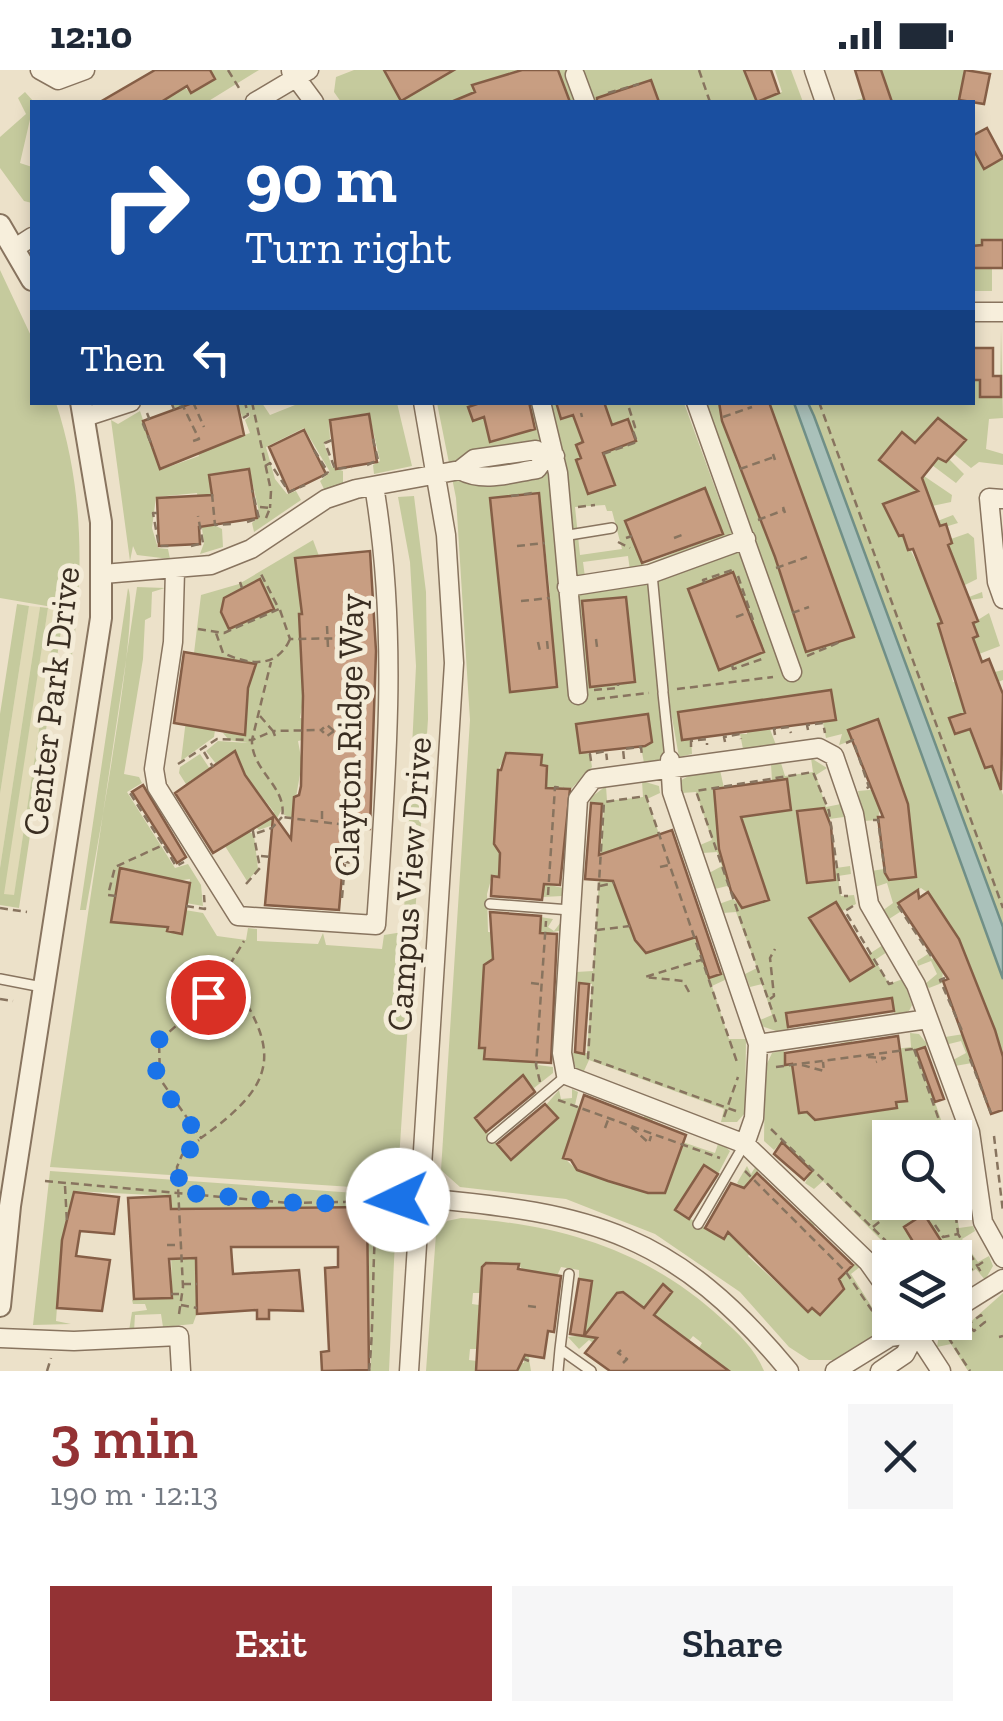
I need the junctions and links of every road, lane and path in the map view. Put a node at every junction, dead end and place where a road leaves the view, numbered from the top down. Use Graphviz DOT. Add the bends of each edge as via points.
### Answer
graph roads {
  1 [pos="40,70"];
  2 [pos="85,70"];
  3 [pos="228,70"];
  4 [pos="699,70"];
  5 [pos="814,70"];
  6 [pos="299,72"];
  7 [pos="575,75"];
  8 [pos="640,84"];
  9 [pos="239,88"];
  10 [pos="608,94"];
  11 [pos="258,100"];
  12 [pos="313,100"];
  13 [pos="585,100"];
  14 [pos="709,100"];
  15 [pos="824,100"];
  16 [pos="0,225"];
  17 [pos="24,243"];
  18 [pos="30,271"];
  19 [pos="975,312"];
  20 [pos="1003,312"];
  21 [pos="138,405"];
  22 [pos="172,405"];
  23 [pos="194,405"];
  24 [pos="246,405"];
  25 [pos="253,405"];
  26 [pos="424,405"];
  27 [pos="541,405"];
  28 [pos="697,405"];
  29 [pos="820,405"];
  30 [pos="752,407"];
  31 [pos="630,408"];
  32 [pos="83,410"];
  33 [pos="721,417"];
  34 [pos="243,418"];
  35 [pos="204,428"];
  36 [pos="372,435"];
  37 [pos="332,440"];
  38 [pos="193,441"];
  39 [pos="153,448"];
  40 [pos="314,450"];
  41 [pos="604,454"];
  42 [pos="502,455"];
  43 [pos="550,457"];
  44 [pos="774,457"];
  45 [pos="368,464"];
  46 [pos="265,467"];
  47 [pos="352,468"];
  48 [pos="739,469"];
  49 [pos="460,470"];
  50 [pos="437,474"];
  51 [pos="504,474"];
  52 [pos="318,480"];
  53 [pos="305,485"];
  54 [pos="374,486"];
  55 [pos="252,490"];
  56 [pos="532,493"];
  57 [pos="212,494"];
  58 [pos="511,496"];
  59 [pos="996,499"];
  60 [pos="257,506"];
  61 [pos="595,506"];
  62 [pos="572,507"];
  63 [pos="270,508"];
  64 [pos="784,510"];
  65 [pos="157,513"];
  66 [pos="198,516"];
  67 [pos="756,520"];
  68 [pos="247,522"];
  69 [pos="233,524"];
  70 [pos="269,524"];
  71 [pos="612,528"];
  72 [pos="682,535"];
  73 [pos="563,536"];
  74 [pos="674,538"];
  75 [pos="746,540"];
  76 [pos="544,543"];
  77 [pos="174,546"];
  78 [pos="191,546"];
  79 [pos="517,546"];
  80 [pos="807,556"];
  81 [pos="774,569"];
  82 [pos="175,571"];
  83 [pos="260,572"];
  84 [pos="103,574"];
  85 [pos="652,579"];
  86 [pos="705,583"];
  87 [pos="568,587"];
  88 [pos="551,598"];
  89 [pos="1003,599"];
  90 [pos="521,601"];
  91 [pos="809,607"];
  92 [pos="279,609"];
  93 [pos="750,612"];
  94 [pos="790,614"];
  95 [pos="736,617"];
  96 [pos="755,624"];
  97 [pos="327,626"];
  98 [pos="198,629"];
  99 [pos="216,632"];
  100 [pos="328,638"];
  101 [pos="363,638"];
  102 [pos="290,639"];
  103 [pos="596,639"];
  104 [pos="547,641"];
  105 [pos="538,642"];
  106 [pos="840,642"];
  107 [pos="597,647"];
  108 [pos="328,648"];
  109 [pos="548,650"];
  110 [pos="766,651"];
  111 [pos="540,652"];
  112 [pos="805,656"];
  113 [pos="272,662"];
  114 [pos="732,665"];
  115 [pos="792,672"];
  116 [pos="618,684"];
  117 [pos="663,692"];
  118 [pos="581,693"];
  119 [pos="260,716"];
  120 [pos="219,730"];
  121 [pos="321,730"];
  122 [pos="334,731"];
  123 [pos="363,732"];
  124 [pos="274,734"];
  125 [pos="219,739"];
  126 [pos="252,740"];
  127 [pos="203,750"];
  128 [pos="178,764"];
  129 [pos="670,764"];
  130 [pos="213,767"];
  131 [pos="777,778"];
  132 [pos="546,787"];
  133 [pos="555,787"];
  134 [pos="130,793"];
  135 [pos="322,811"];
  136 [pos="282,816"];
  137 [pos="322,822"];
  138 [pos="252,826"];
  139 [pos="356,826"];
  140 [pos="543,832"];
  141 [pos="552,832"];
  142 [pos="256,834"];
  143 [pos="163,845"];
  144 [pos="260,856"];
  145 [pos="272,857"];
  146 [pos="189,862"];
  147 [pos="354,864"];
  148 [pos="670,864"];
  149 [pos="660,868"];
  150 [pos="614,883"];
  151 [pos="246,884"];
  152 [pos="203,886"];
  153 [pos="599,886"];
  154 [pos="116,896"];
  155 [pos="342,898"];
  156 [pos="490,904"];
  157 [pos="186,906"];
  158 [pos="685,906"];
  159 [pos="898,906"];
  160 [pos="0,908"];
  161 [pos="1003,908"];
  162 [pos="570,910"];
  163 [pos="675,910"];
  164 [pos="27,912"];
  165 [pos="546,919"];
  166 [pos="630,926"];
  167 [pos="596,930"];
  168 [pos="244,941"];
  169 [pos="775,948"];
  170 [pos="703,960"];
  171 [pos="932,960"];
  172 [pos="226,972"];
  173 [pos="946,978"];
  174 [pos="0,979"];
  175 [pos="530,984"];
  176 [pos="542,984"];
  177 [pos="44,987"];
  178 [pos="689,992"];
  179 [pos="0,999"];
  180 [pos="769,1000"];
  181 [pos="13,1001"];
  182 [pos="928,1019"];
  183 [pos="529,1028"];
  184 [pos="538,1030"];
  185 [pos="780,1031"];
  186 [pos="963,1034"];
  187 [pos="758,1044"];
  188 [pos="926,1044"];
  189 [pos="914,1049"];
  190 [pos="262,1053"];
  191 [pos="256,1054"];
  192 [pos="868,1058"];
  193 [pos="970,1059"];
  194 [pos="823,1060"];
  195 [pos="876,1062"];
  196 [pos="797,1064"];
  197 [pos="767,1068"];
  198 [pos="566,1075"];
  199 [pos="540,1083"];
  200 [pos="553,1098"];
  201 [pos="727,1108"];
  202 [pos="742,1114"];
  203 [pos="990,1114"];
  204 [pos="609,1119"];
  205 [pos="938,1120"];
  206 [pos="723,1122"];
  207 [pos="764,1122"];
  208 [pos="630,1126"];
  209 [pos="606,1128"];
  210 [pos="652,1134"];
  211 [pos="201,1138"];
  212 [pos="492,1138"];
  213 [pos="997,1139"];
  214 [pos="745,1144"];
  215 [pos="721,1159"];
  216 [pos="744,1170"];
  217 [pos="45,1181"];
  218 [pos="66,1184"];
  219 [pos="128,1190"];
  220 [pos="178,1192"];
  221 [pos="228,1196"];
  222 [pos="128,1198"];
  223 [pos="420,1198"];
  224 [pos="262,1200"];
  225 [pos="398,1200"];
  226 [pos="378,1201"];
  227 [pos="229,1208"];
  228 [pos="262,1208"];
  229 [pos="1003,1212"];
  230 [pos="882,1220"];
  231 [pos="956,1220"];
  232 [pos="67,1222"];
  233 [pos="698,1224"];
  234 [pos="799,1225"];
  235 [pos="935,1225"];
  236 [pos="872,1228"];
  237 [pos="792,1232"];
  238 [pos="958,1234"];
  239 [pos="882,1240"];
  240 [pos="181,1244"];
  241 [pos="168,1245"];
  242 [pos="831,1256"];
  243 [pos="996,1258"];
  244 [pos="826,1262"];
  245 [pos="978,1266"];
  246 [pos="872,1268"];
  247 [pos="972,1270"];
  248 [pos="569,1274"];
  249 [pos="994,1278"];
  250 [pos="183,1284"];
  251 [pos="197,1284"];
  252 [pos="171,1294"];
  253 [pos="182,1294"];
  254 [pos="972,1295"];
  255 [pos="180,1305"];
  256 [pos="0,1306"];
  257 [pos="528,1306"];
  258 [pos="538,1307"];
  259 [pos="197,1308"];
  260 [pos="872,1312"];
  261 [pos="179,1314"];
  262 [pos="0,1338"];
  263 [pos="885,1340"];
  264 [pos="909,1340"];
  265 [pos="921,1340"];
  266 [pos="951,1340"];
  267 [pos="560,1349"];
  268 [pos="620,1350"];
  269 [pos="53,1355"];
  270 [pos="624,1363"];
  271 [pos="47,1371"];
  272 [pos="180,1371"];
  273 [pos="369,1371"];
  274 [pos="409,1371"];
  275 [pos="558,1371"];
  276 [pos="591,1371"];
  277 [pos="789,1371"];
  278 [pos="834,1371"];
  279 [pos="880,1371"];
  280 [pos="941,1371"];
  281 [pos="970,1371"];
  1 -- 2 [label="street" via="58,80"];
  3 -- 9 [label="path"];
  4 -- 14 [label="path"];
  5 -- 15 [label="street"];
  6 -- 11 [label="street"];
  6 -- 12 [label="street"];
  7 -- 13 [label="street"];
  8 -- 10 [label="path"];
  16 -- 17 [label="street"];
  17 -- 18 [label="street"];
  19 -- 20 [label="street"];
  21 -- 32 [label="street"];
  21 -- 39 [label="path" via="148,418 142,424"];
  22 -- 38 [label="path" via="183,406 198,439"];
  23 -- 35 [label="path"];
  24 -- 34 [label="path"];
  25 -- 46 [label="path"];
  26 -- 50 [label="street, Campus View Drive"];
  27 -- 43 [label="street"];
  28 -- 75 [label="street"];
  29 -- 161 [label="path"];
  30 -- 33 [label="path"];
  31 -- 41 [label="path" via="637,442"];
  32 -- 84 [label="street, Center Park Drive" via="99,494"];
  36 -- 45 [label="path" via="378,460"];
  37 -- 47 [label="path" via="325,443 336,470"];
  40 -- 52 [label="path" via="328,472"];
  42 -- 43 [label="street" via="536,450"];
  42 -- 49 [label="street" via="474,459"];
  42 -- 51 [label="lane"];
  43 -- 51 [label="street" via="538,469"];
  43 -- 73 [label="street"];
  44 -- 48 [label="path"];
  46 -- 53 [label="path" via="272,462 289,492"];
  46 -- 63 [label="path"];
  49 -- 50 [label="street"];
  49 -- 51 [label="street" via="475,479"];
  50 -- 54 [label="street"];
  50 -- 223 [label="street, Campus View Drive" via="454,663"];
  54 -- 82 [label="street" via="326,500 238,556"];
  54 -- 82 [label="street, Clayton Ridge Way" via="390,673 376,925 238,916 157,787"];
  55 -- 60 [label="path"];
  56 -- 58 [label="path"];
  57 -- 69 [label="path" via="214,524"];
  59 -- 89 [label="street"];
  60 -- 63 [label="path"];
  60 -- 68 [label="path" via="258,519"];
  61 -- 62 [label="path"];
  63 -- 70 [label="path"];
  64 -- 67 [label="path"];
  65 -- 77 [label="path" via="159,546"];
  66 -- 78 [label="path" via="202,543"];
  71 -- 73 [label="lane"];
  72 -- 74 [label="path"];
  73 -- 87 [label="street"];
  75 -- 85 [label="street"];
  75 -- 115 [label="street"];
  76 -- 79 [label="path"];
  80 -- 81 [label="path"];
  82 -- 84 [label="street"];
  83 -- 92 [label="path"];
  84 -- 177 [label="street, Center Park Drive" via="98,645"];
  85 -- 87 [label="street"];
  85 -- 117 [label="lane"];
  86 -- 93 [label="path" via="735,568"];
  87 -- 118 [label="street"];
  88 -- 90 [label="path"];
  91 -- 94 [label="path"];
  92 -- 99 [label="path"];
  92 -- 102 [label="path"];
  93 -- 95 [label="path"];
  93 -- 96 [label="path"];
  97 -- 100 [label="path"];
  98 -- 99 [label="path"];
  99 -- 113 [label="path" via="219,648 231,658"];
  100 -- 101 [label="path"];
  100 -- 102 [label="path"];
  100 -- 108 [label="path"];
  102 -- 113 [label="path"];
  103 -- 107 [label="path"];
  104 -- 109 [label="path"];
  105 -- 111 [label="path"];
  106 -- 112 [label="path"];
  110 -- 114 [label="path" via="769,656"];
  113 -- 119 [label="path"];
  115 -- 117 [label="path"];
  116 -- 118 [label="path"];
  117 -- 118 [label="path" via="587,700"];
  117 -- 129 [label="lane"];
  119 -- 124 [label="path"];
  119 -- 126 [label="path"];
  120 -- 125 [label="path"];
  121 -- 122 [label="path" via="327,738"];
  121 -- 122 [label="path" via="327,722"];
  121 -- 124 [label="path"];
  122 -- 123 [label="path"];
  124 -- 126 [label="path"];
  125 -- 126 [label="path"];
  125 -- 127 [label="path"];
  126 -- 136 [label="path" via="254,760 276,790"];
  127 -- 128 [label="path"];
  127 -- 130 [label="path"];
  129 -- 162 [label="street" via="593,780 578,800"];
  129 -- 182 [label="street" via="819,748 834,756 854,814 869,904 904,960"];
  129 -- 187 [label="street" via="672,792"];
  131 -- 180 [label="path" via="696,791"];
  132 -- 133 [label="path"];
  134 -- 143 [label="path"];
  135 -- 137 [label="path"];
  136 -- 137 [label="path"];
  136 -- 142 [label="path"];
  137 -- 139 [label="path"];
  138 -- 142 [label="path"];
  140 -- 141 [label="path"];
  142 -- 144 [label="path"];
  143 -- 146 [label="path" via="176,866"];
  143 -- 154 [label="path" via="115,867 108,894"];
  144 -- 145 [label="path"];
  144 -- 151 [label="path" via="258,874"];
  147 -- 155 [label="path" via="344,862"];
  148 -- 149 [label="path"];
  148 -- 153 [label="path" via="646,796 604,802"];
  148 -- 158 [label="path"];
  150 -- 153 [label="path"];
  152 -- 157 [label="path" via="205,909"];
  153 -- 167 [label="path"];
  156 -- 162 [label="lane"];
  158 -- 163 [label="path"];
  158 -- 170 [label="path"];
  159 -- 171 [label="path"];
  160 -- 164 [label="path"];
  162 -- 198 [label="street"];
  165 -- 176 [label="path"];
  166 -- 167 [label="path"];
  167 -- 201 [label="path" via="589,1060"];
  168 -- 172 [label="path"];
  169 -- 180 [label="path"];
  170 -- 178 [label="path" via="645,977 682,981"];
  170 -- 201 [label="path" via="740,1071"];
  172 -- 190 [label="path" via="256,1016"];
  172 -- 211 [label="path" via="158,1046 162,1085"];
  173 -- 186 [label="path" via="940,980"];
  174 -- 177 [label="lane"];
  175 -- 176 [label="path"];
  176 -- 184 [label="path"];
  177 -- 256 [label="street, Center Park Drive"];
  179 -- 181 [label="path"];
  180 -- 185 [label="path"];
  182 -- 187 [label="street"];
  182 -- 243 [label="street" via="970,1132 983,1222"];
  183 -- 184 [label="path"];
  184 -- 199 [label="path"];
  187 -- 214 [label="street" via="754,1118"];
  188 -- 189 [label="path"];
  189 -- 192 [label="path"];
  189 -- 205 [label="path"];
  190 -- 191 [label="path"];
  190 -- 211 [label="path" via="255,1094"];
  192 -- 194 [label="path"];
  192 -- 195 [label="path" via="884,1058"];
  193 -- 203 [label="path"];
  194 -- 196 [label="path"];
  194 -- 196 [label="path" via="824,1071"];
  196 -- 197 [label="path"];
  198 -- 212 [label="lane"];
  198 -- 214 [label="street"];
  200 -- 204 [label="path"];
  201 -- 202 [label="path"];
  201 -- 206 [label="path"];
  204 -- 208 [label="path"];
  204 -- 209 [label="path"];
  207 -- 236 [label="path"];
  208 -- 210 [label="path"];
  208 -- 210 [label="path" via="649,1143"];
  210 -- 215 [label="path"];
  211 -- 220 [label="path" via="180,1160"];
  213 -- 229 [label="path"];
  214 -- 233 [label="lane"];
  214 -- 246 [label="street"];
  216 -- 234 [label="path"];
  217 -- 218 [label="path"];
  218 -- 219 [label="path"];
  218 -- 232 [label="path"];
  219 -- 220 [label="path"];
  219 -- 222 [label="path"];
  220 -- 221 [label="path"];
  220 -- 240 [label="path"];
  221 -- 224 [label="path"];
  221 -- 227 [label="path"];
  223 -- 274 [label="street, Campus View Drive"];
  223 -- 277 [label="street" via="554,1213 641,1244 724,1300"];
  224 -- 226 [label="path"];
  224 -- 228 [label="path"];
  225 -- 226 [label="path"];
  226 -- 273 [label="path" via="370,1248"];
  230 -- 236 [label="path"];
  231 -- 238 [label="path"];
  234 -- 237 [label="path"];
  234 -- 242 [label="path"];
  235 -- 238 [label="path" via="942,1238"];
  236 -- 239 [label="path"];
  238 -- 245 [label="path"];
  240 -- 241 [label="path"];
  240 -- 250 [label="path"];
  242 -- 244 [label="path"];
  242 -- 260 [label="path"];
  243 -- 245 [label="path"];
  245 -- 247 [label="path"];
  245 -- 249 [label="path"];
  248 -- 267 [label="lane"];
  249 -- 254 [label="street"];
  250 -- 251 [label="path"];
  250 -- 253 [label="path"];
  252 -- 253 [label="path"];
  253 -- 255 [label="path"];
  255 -- 259 [label="path"];
  255 -- 261 [label="path"];
  257 -- 258 [label="path"];
  262 -- 272 [label="street" via="179,1336"];
  263 -- 278 [label="street"];
  264 -- 279 [label="street" via="905,1354"];
  265 -- 280 [label="street"];
  266 -- 281 [label="path"];
  267 -- 275 [label="lane"];
  267 -- 276 [label="lane"];
  268 -- 270 [label="path"];
  269 -- 271 [label="path"];
}
